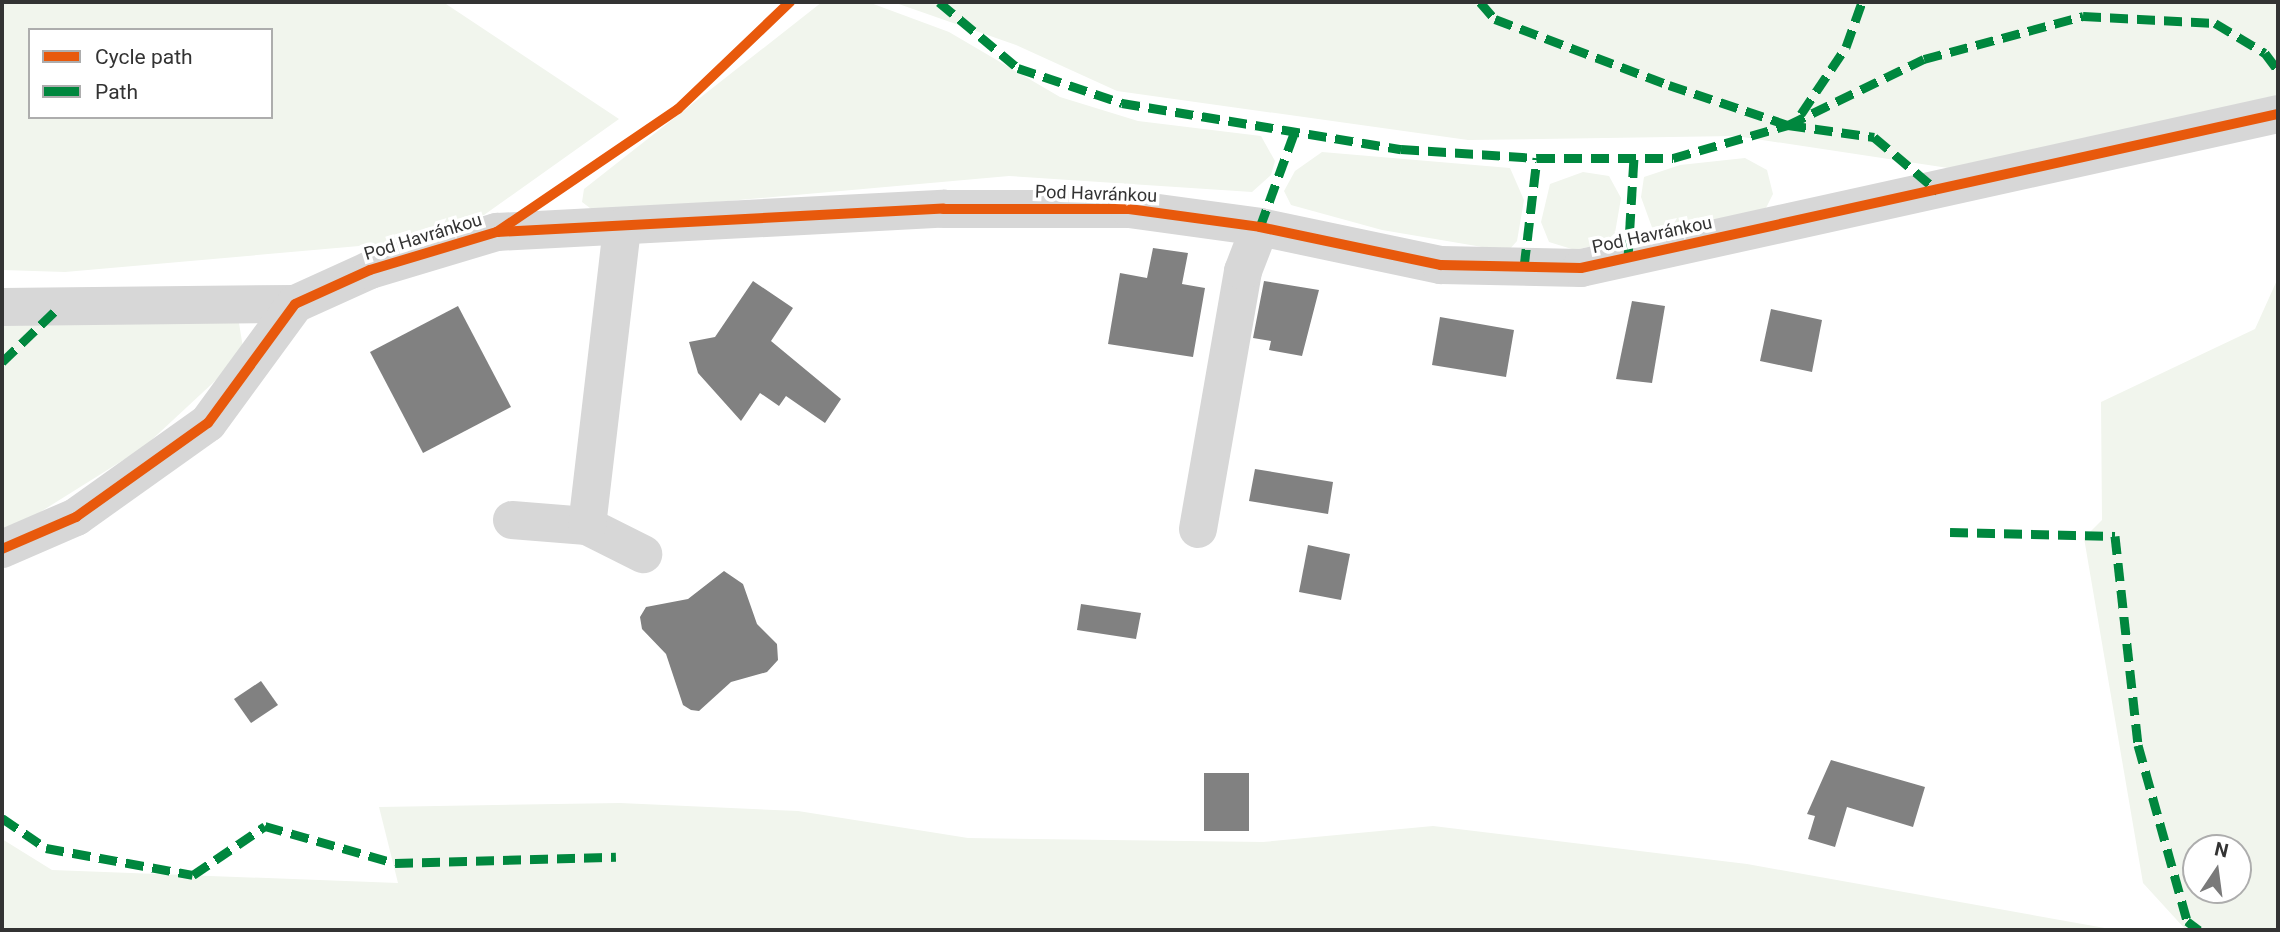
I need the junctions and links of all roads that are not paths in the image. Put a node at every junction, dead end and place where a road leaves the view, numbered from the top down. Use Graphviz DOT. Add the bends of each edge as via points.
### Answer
graph roads {
  1 [pos="2278,114"];
  2 [pos="622,227"];
  3 [pos="1260,227"];
  4 [pos="295,304"];
  5 [pos="2,307"];
  6 [pos="512,520"];
  7 [pos="587,526"];
  8 [pos="1198,529"];
  9 [pos="2,549"];
  10 [pos="643,554"];
  1 -- 3 [label="lane, Pod Havránkou" via="1581,268 1440,265"];
  2 -- 3 [label="lane, Pod Havránkou" via="943,209 1129,209"];
  2 -- 4 [label="lane, Pod Havránkou" via="497,232 383,266"];
  2 -- 7 [label="lane"];
  3 -- 8 [label="lane" via="1243,271"];
  4 -- 5 [label="lane, Pod Havránkou"];
  4 -- 9 [label="lane" via="208,423 76,517"];
  6 -- 7 [label="lane"];
  7 -- 10 [label="lane"];
}
